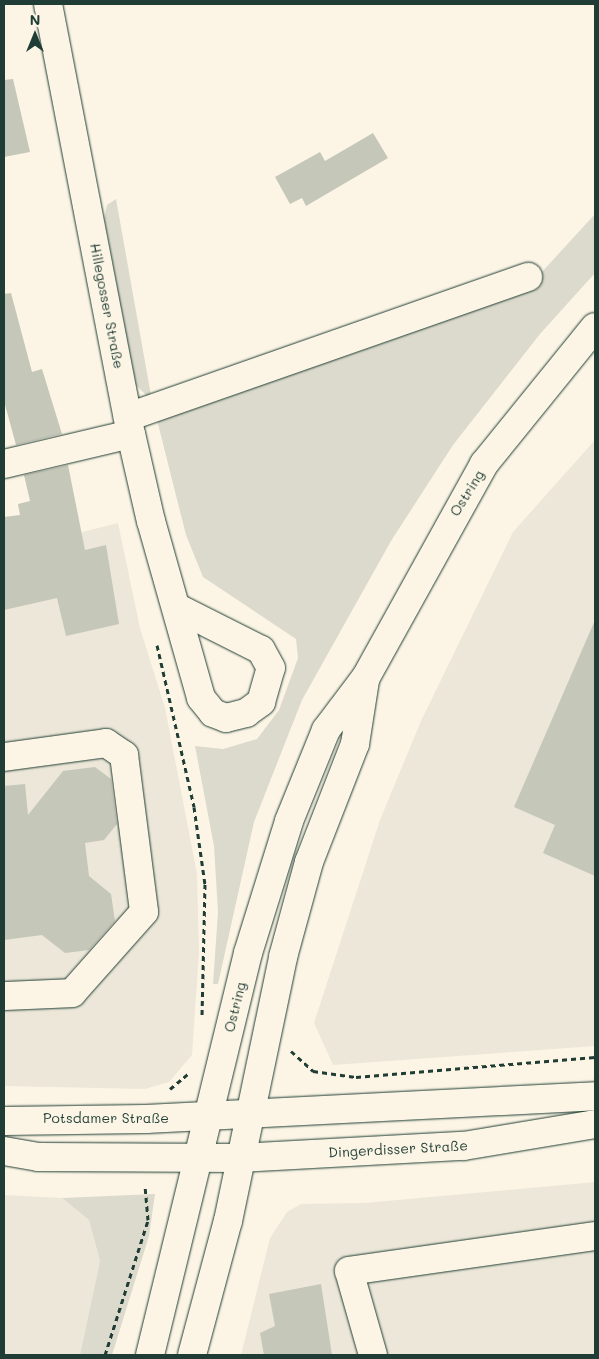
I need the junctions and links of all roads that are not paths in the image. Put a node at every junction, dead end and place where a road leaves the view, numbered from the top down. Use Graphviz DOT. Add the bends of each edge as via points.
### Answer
graph roads {
  1 [pos="48,4"];
  2 [pos="528,277"];
  3 [pos="595,327"];
  4 [pos="130,425"];
  5 [pos="4,464"];
  6 [pos="176,607"];
  7 [pos="366,677"];
  8 [pos="4,757"];
  9 [pos="4,996"];
  10 [pos="595,1096"];
  11 [pos="247,1114"];
  12 [pos="209,1116"];
  13 [pos="4,1121"];
  14 [pos="595,1124"];
  15 [pos="4,1151"];
  16 [pos="239,1158"];
  17 [pos="200,1159"];
  18 [pos="595,1236"];
  19 [pos="150,1355"];
  20 [pos="192,1355"];
  21 [pos="372,1355"];
  1 -- 4 [label="main road, Hillegosser Straße"];
  2 -- 4 [label="main road"];
  3 -- 7 [label="main road, Ostring" via="484,464"];
  4 -- 5 [label="main road"];
  4 -- 6 [label="main road, Hillegosser Straße"];
  7 -- 11 [label="main road, Ostring" via="355,744 309,862 282,957"];
  7 -- 12 [label="main road, Ostring" via="326,730 289,821 248,952"];
  8 -- 9 [label="main road" via="106,743 124,755 144,912 72,993"];
  10 -- 11 [label="main road"];
  11 -- 12 [label="main road"];
  11 -- 16 [label="main road, Ostring"];
  12 -- 13 [label="main road, Potsdamer Straße"];
  12 -- 17 [label="main road, Ostring"];
  14 -- 16 [label="main road, Dingerdisser Straße" via="464,1146"];
  15 -- 17 [label="main road" via="38,1157"];
  16 -- 17 [label="main road, Dingerdisser Straße"];
  16 -- 20 [label="main road, Ostring" via="228,1221"];
  17 -- 19 [label="main road, Ostring"];
  18 -- 21 [label="main road" via="350,1272"];
}
